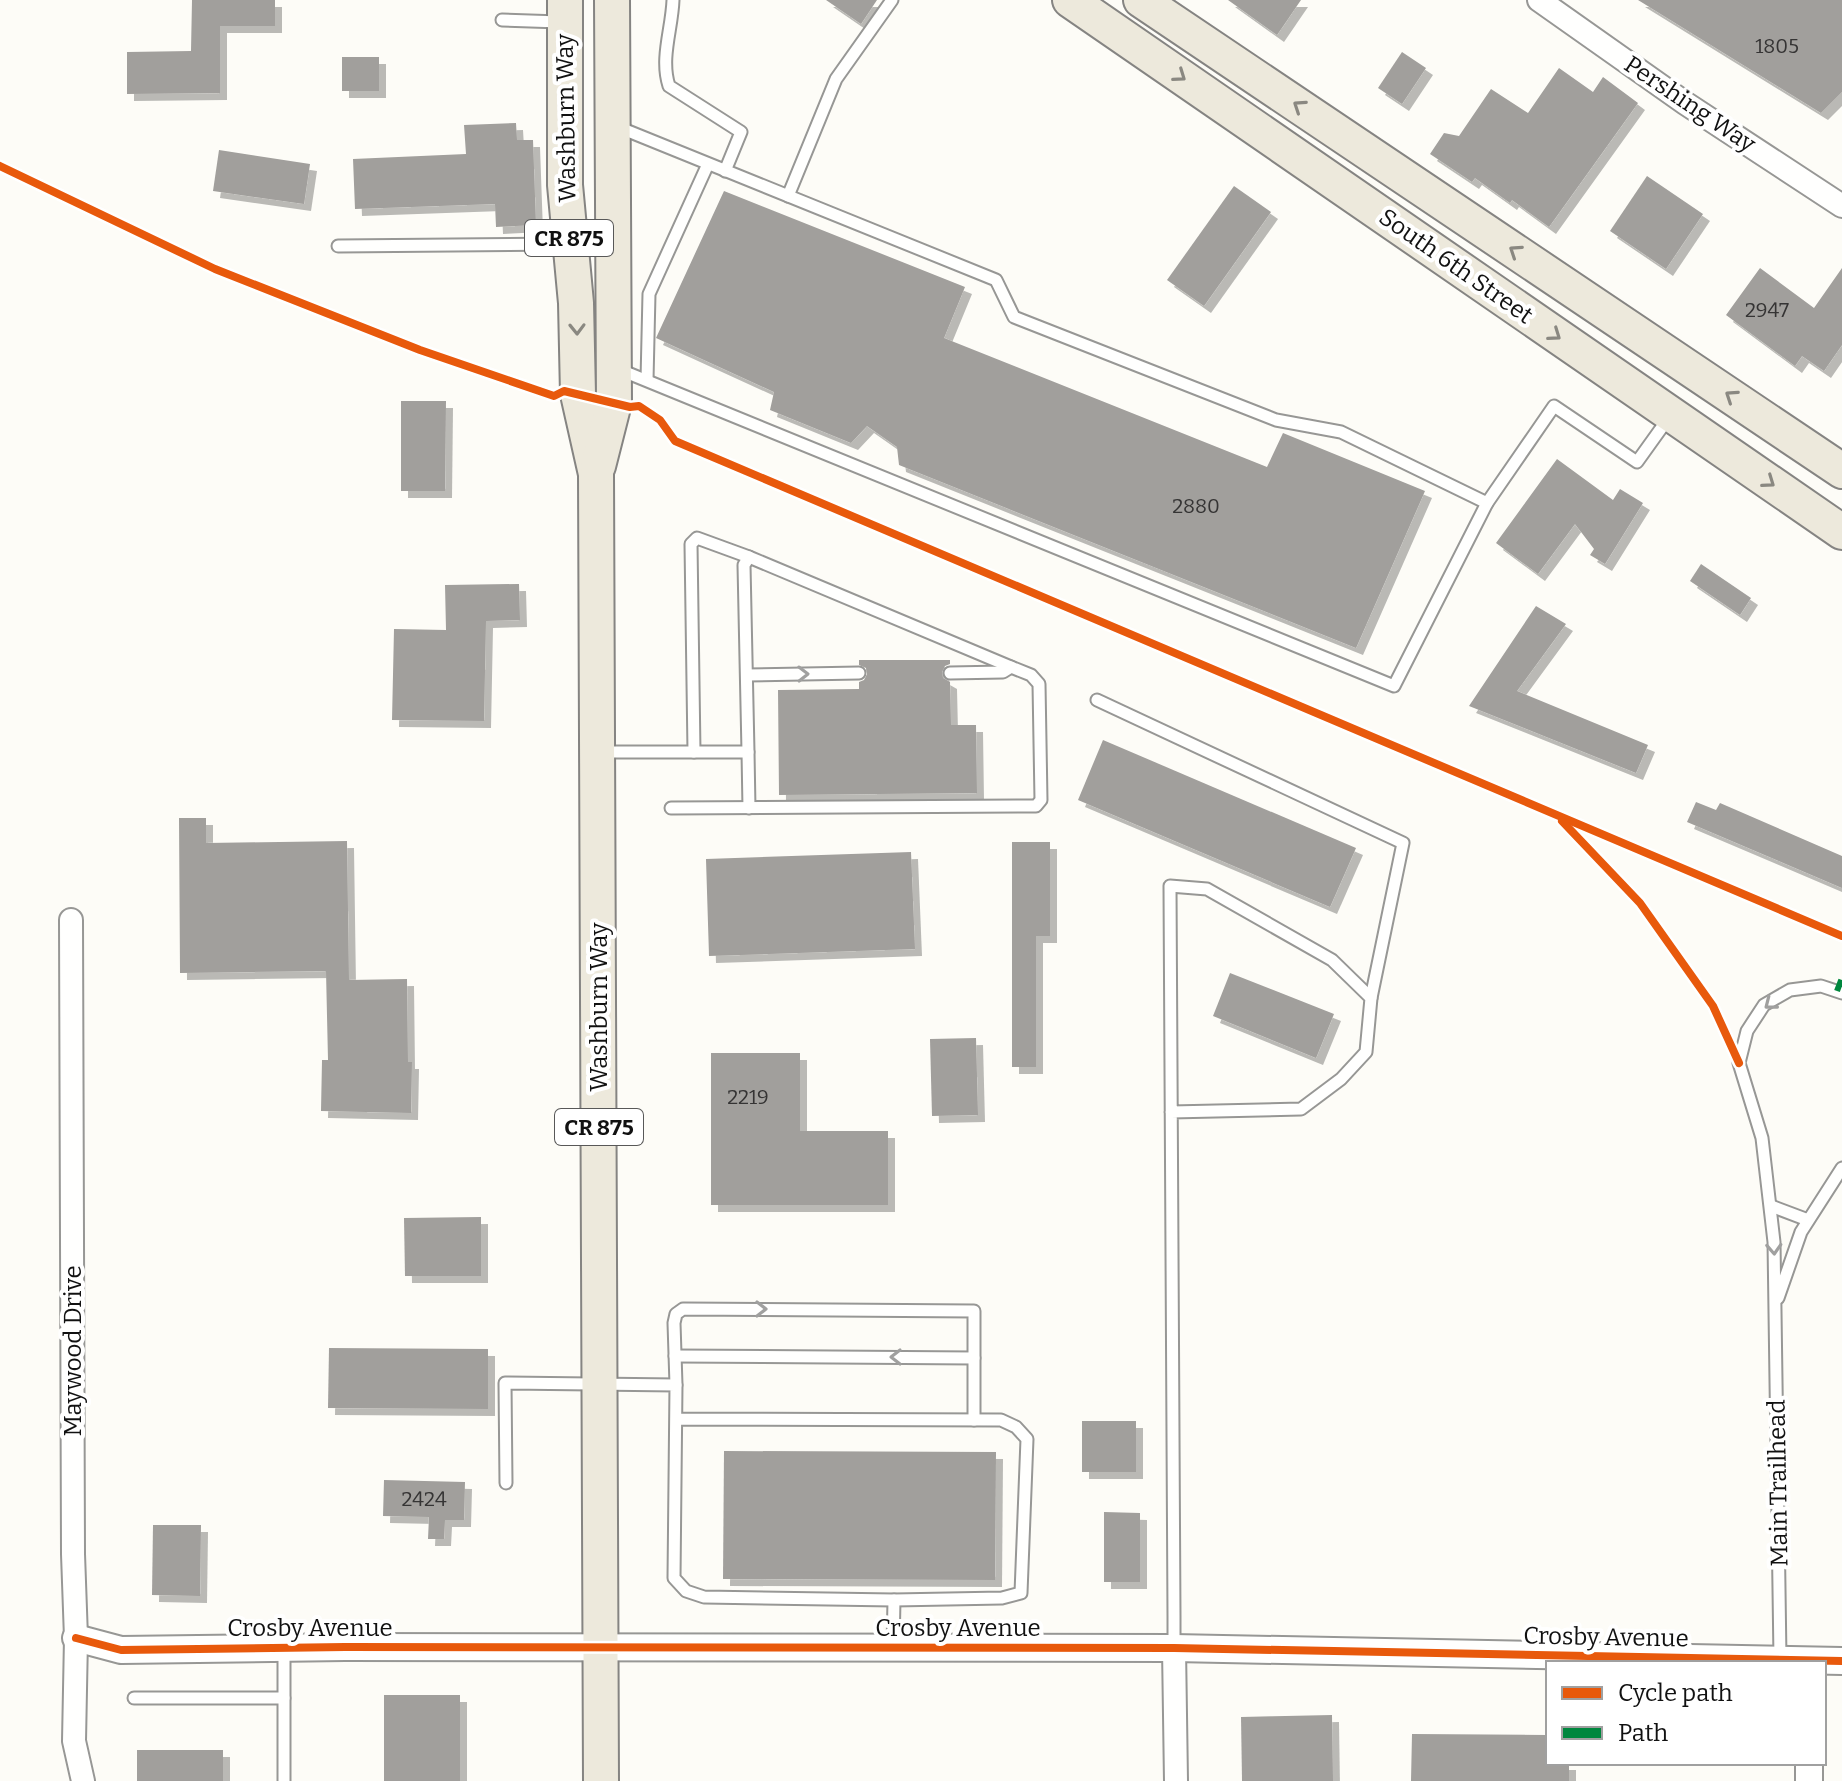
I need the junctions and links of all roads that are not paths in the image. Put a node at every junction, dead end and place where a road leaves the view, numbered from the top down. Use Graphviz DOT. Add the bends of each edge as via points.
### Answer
graph roads {
  1 [pos="593,0"];
  2 [pos="612,0"];
  3 [pos="673,0"];
  4 [pos="892,0"];
  5 [pos="1070,0"];
  6 [pos="1539,0"];
  7 [pos="1149,2"];
  8 [pos="565,11"];
  9 [pos="502,20"];
  10 [pos="1130,42"];
  11 [pos="613,125"];
  12 [pos="708,164"];
  13 [pos="725,171"];
  14 [pos="788,196"];
  15 [pos="1842,206"];
  16 [pos="613,227"];
  17 [pos="570,244"];
  18 [pos="338,246"];
  19 [pos="613,367"];
  20 [pos="647,380"];
  21 [pos="1671,415"];
  22 [pos="1842,471"];
  23 [pos="596,474"];
  24 [pos="1487,503"];
  25 [pos="1842,532"];
  26 [pos="749,557"];
  27 [pos="1011,667"];
  28 [pos="859,673"];
  29 [pos="950,673"];
  30 [pos="747,675"];
  31 [pos="1097,700"];
  32 [pos="598,752"];
  33 [pos="694,752"];
  34 [pos="748,752"];
  35 [pos="671,808"];
  36 [pos="749,808"];
  37 [pos="71,920"];
  38 [pos="1842,993"];
  39 [pos="1371,998"];
  40 [pos="1171,1112"];
  41 [pos="1842,1168"];
  42 [pos="1771,1206"];
  43 [pos="1808,1220"];
  44 [pos="1776,1307"];
  45 [pos="675,1356"];
  46 [pos="974,1358"];
  47 [pos="600,1385"];
  48 [pos="676,1385"];
  49 [pos="676,1419"];
  50 [pos="974,1420"];
  51 [pos="506,1483"];
  52 [pos="894,1600"];
  53 [pos="76,1638"];
  54 [pos="284,1648"];
  55 [pos="601,1648"];
  56 [pos="893,1648"];
  57 [pos="1174,1648"];
  58 [pos="1780,1660"];
  59 [pos="1794,1661"];
  60 [pos="134,1698"];
  61 [pos="284,1698"];
  62 [pos="83,1781"];
  63 [pos="284,1781"];
  64 [pos="601,1781"];
  65 [pos="1176,1781"];
  1 -- 11 [label="main road" via="595,107 601,121"];
  2 -- 11 [label="main road, Washburn Way / CR 875"];
  3 -- 13 [label="lane" via="666,50 669,86 741,132"];
  4 -- 14 [label="lane" via="836,79"];
  5 -- 10 [label="main road, South 6th Street"];
  6 -- 15 [label="street, Pershing Way"];
  7 -- 10 [label="street"];
  22 -- 7 [label="main road, South 6th Street, one-way"];
  8 -- 9 [label="lane"];
  8 -- 16 [label="main road" via="582,23 583,132"];
  8 -- 17 [label="main road, Washburn Way / CR 875"];
  10 -- 21 [label="main road, South 6th Street, one-way"];
  11 -- 12 [label="lane"];
  11 -- 16 [label="main road, Washburn Way / CR 875"];
  12 -- 13 [label="lane"];
  12 -- 20 [label="lane" via="649,294"];
  13 -- 14 [label="lane"];
  14 -- 24 [label="lane" via="996,280 1014,317 1276,420 1341,432"];
  16 -- 19 [label="main road, Washburn Way / CR 875"];
  17 -- 18 [label="lane"];
  17 -- 19 [label="main road" via="591,247"];
  17 -- 23 [label="main road, Washburn Way / CR 875, one-way" via="578,394"];
  19 -- 20 [label="lane"];
  19 -- 23 [label="main road, Washburn Way / CR 875" via="614,403"];
  20 -- 24 [label="lane" via="1394,686"];
  21 -- 24 [label="lane" via="1637,462 1554,406"];
  21 -- 25 [label="main road, South 6th Street, one-way"];
  23 -- 32 [label="main road, Washburn Way / CR 875"];
  26 -- 27 [label="lane"];
  26 -- 30 [label="lane" via="744,565"];
  26 -- 33 [label="lane" via="697,538 691,544"];
  27 -- 29 [label="lane" via="1003,672"];
  27 -- 36 [label="lane" via="1039,684 1041,800 1036,806"];
  30 -- 28 [label="lane, one-way"];
  30 -- 34 [label="lane"];
  31 -- 39 [label="lane" via="1403,843"];
  32 -- 33 [label="lane"];
  32 -- 47 [label="main road, Washburn Way / CR 875"];
  33 -- 34 [label="lane"];
  34 -- 36 [label="lane"];
  35 -- 36 [label="lane"];
  37 -- 53 [label="street, Maywood Drive"];
  38 -- 42 [label="lane, Main Trailhead, one-way" via="1821,986 1790,990 1764,1005 1747,1031 1739,1063 1762,1138"];
  39 -- 40 [label="lane" via="1366,1052 1301,1109"];
  39 -- 40 [label="lane" via="1332,960 1207,889 1170,886"];
  40 -- 57 [label="lane"];
  41 -- 43 [label="lane, Main Trailhead"];
  42 -- 43 [label="lane"];
  42 -- 44 [label="lane, Main Trailhead, one-way"];
  43 -- 44 [label="lane, Main Trailhead"];
  44 -- 58 [label="lane, Main Trailhead"];
  46 -- 45 [label="lane, one-way"];
  45 -- 46 [label="lane, one-way" via="674,1323 683,1309 974,1311"];
  45 -- 48 [label="lane"];
  46 -- 50 [label="lane"];
  47 -- 48 [label="lane"];
  47 -- 51 [label="lane" via="505,1383"];
  47 -- 55 [label="main road, Washburn Way / CR 875"];
  48 -- 49 [label="lane"];
  49 -- 50 [label="lane"];
  49 -- 52 [label="lane" via="674,1578 686,1591 704,1597"];
  50 -- 52 [label="lane" via="1001,1420 1027,1439 1021,1593"];
  52 -- 56 [label="lane"];
  53 -- 54 [label="street, Crosby Avenue" via="121,1650"];
  53 -- 62 [label="street, Maywood Drive" via="74,1741"];
  54 -- 55 [label="street, Crosby Avenue"];
  54 -- 61 [label="lane"];
  55 -- 56 [label="street, Crosby Avenue"];
  55 -- 64 [label="main road, Washburn Way / CR 875"];
  56 -- 57 [label="street, Crosby Avenue"];
  57 -- 58 [label="street, Crosby Avenue"];
  57 -- 65 [label="street"];
  58 -- 59 [label="street, Crosby Avenue"];
  60 -- 61 [label="lane"];
  61 -- 63 [label="lane"];
}
